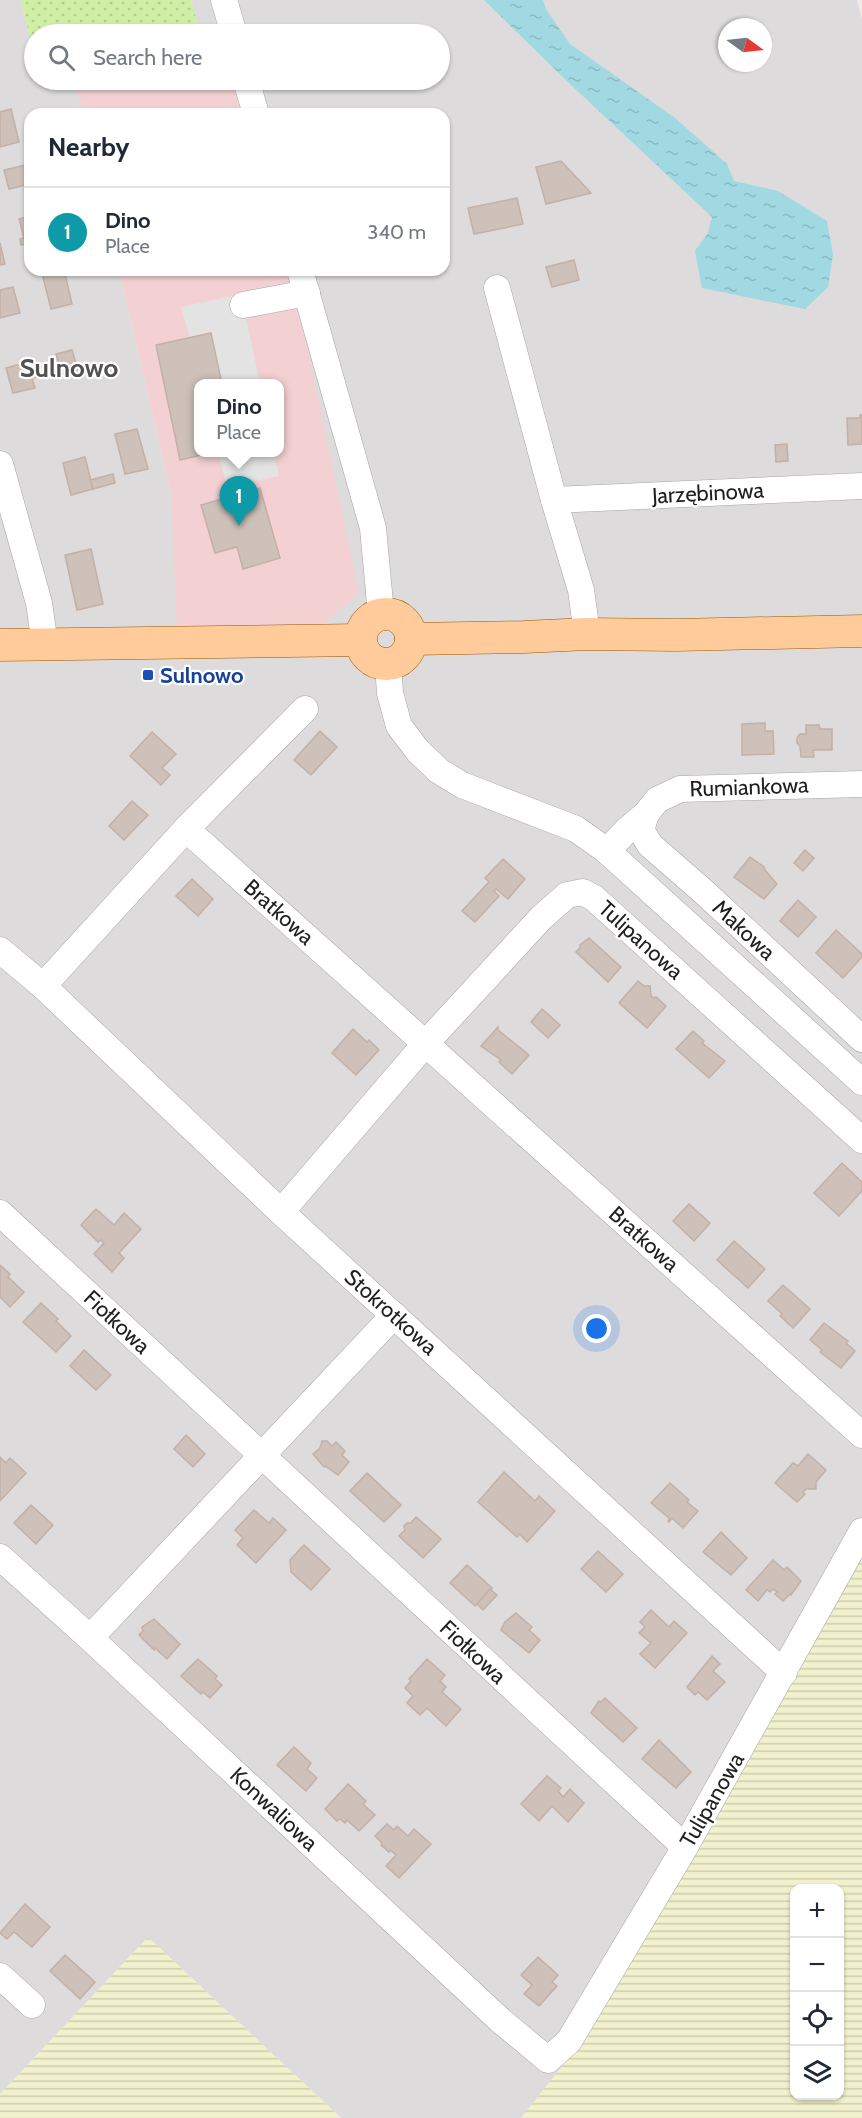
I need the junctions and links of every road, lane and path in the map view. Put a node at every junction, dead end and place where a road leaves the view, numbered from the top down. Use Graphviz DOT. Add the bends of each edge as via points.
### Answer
graph roads {
  1 [pos="224,0"];
  2 [pos="231,24"];
  3 [pos="249,90"];
  4 [pos="254,108"];
  5 [pos="303,282"];
  6 [pos="497,288"];
  7 [pos="243,305"];
  8 [pos="0,465"];
  9 [pos="862,486"];
  10 [pos="554,500"];
  11 [pos="381,614"];
  12 [pos="862,631"];
  13 [pos="587,634"];
  14 [pos="411,639"];
  15 [pos="360,640"];
  16 [pos="0,645"];
  17 [pos="45,645"];
  18 [pos="388,665"];
  19 [pos="304,708"];
  20 [pos="862,784"];
  21 [pos="646,814"];
  22 [pos="186,829"];
  23 [pos="607,851"];
  24 [pos="0,950"];
  25 [pos="43,986"];
  26 [pos="862,1038"];
  27 [pos="426,1043"];
  28 [pos="862,1082"];
  29 [pos="862,1140"];
  30 [pos="281,1212"];
  31 [pos="0,1213"];
  32 [pos="394,1315"];
  33 [pos="862,1435"];
  34 [pos="261,1456"];
  35 [pos="862,1531"];
  36 [pos="0,1557"];
  37 [pos="90,1638"];
  38 [pos="784,1673"];
  39 [pos="685,1847"];
  40 [pos="0,1976"];
  41 [pos="32,2005"];
  42 [pos="548,2060"];
  1 -- 2 [label="street"];
  3 -- 4 [label="street"];
  5 -- 7 [label="street"];
  5 -- 11 [label="street" via="373,528"];
  6 -- 10 [label="street"];
  8 -- 17 [label="street" via="39,603"];
  9 -- 10 [label="street, Jarzębinowa"];
  10 -- 13 [label="street" via="581,590"];
  11 -- 14 [label="main road" via="390,614 405,623"];
  11 -- 15 [label="main road" via="364,626"];
  12 -- 13 [label="main road"];
  13 -- 14 [label="main road"];
  14 -- 18 [label="main road" via="407,654"];
  15 -- 17 [label="main road"];
  15 -- 18 [label="main road" via="372,661"];
  16 -- 17 [label="main road"];
  18 -- 23 [label="street" via="390,693 399,726 439,771 462,785 576,829"];
  19 -- 22 [label="street"];
  20 -- 21 [label="street, Rumiankowa" via="680,789 657,800"];
  21 -- 23 [label="street, Rumiankowa"];
  21 -- 26 [label="street, Makowa" via="641,830 650,845"];
  22 -- 25 [label="street"];
  22 -- 27 [label="street, Bratkowa"];
  23 -- 28 [label="street"];
  24 -- 25 [label="street, Stokrotkowa"];
  25 -- 30 [label="street, Stokrotkowa"];
  27 -- 29 [label="street, Tulipanowa" via="541,918 567,895 583,892"];
  27 -- 30 [label="street"];
  27 -- 33 [label="street, Bratkowa"];
  30 -- 32 [label="street, Stokrotkowa"];
  31 -- 34 [label="street, Fiołkowa"];
  32 -- 34 [label="street"];
  32 -- 38 [label="street, Stokrotkowa"];
  34 -- 37 [label="street"];
  34 -- 39 [label="street, Fiołkowa"];
  35 -- 38 [label="street, Tulipanowa"];
  36 -- 37 [label="street, Konwaliowa"];
  37 -- 42 [label="street, Konwaliowa" via="500,2020"];
  38 -- 39 [label="street, Tulipanowa"];
  39 -- 42 [label="street, Tulipanowa" via="569,2041"];
  40 -- 41 [label="street"];
}
